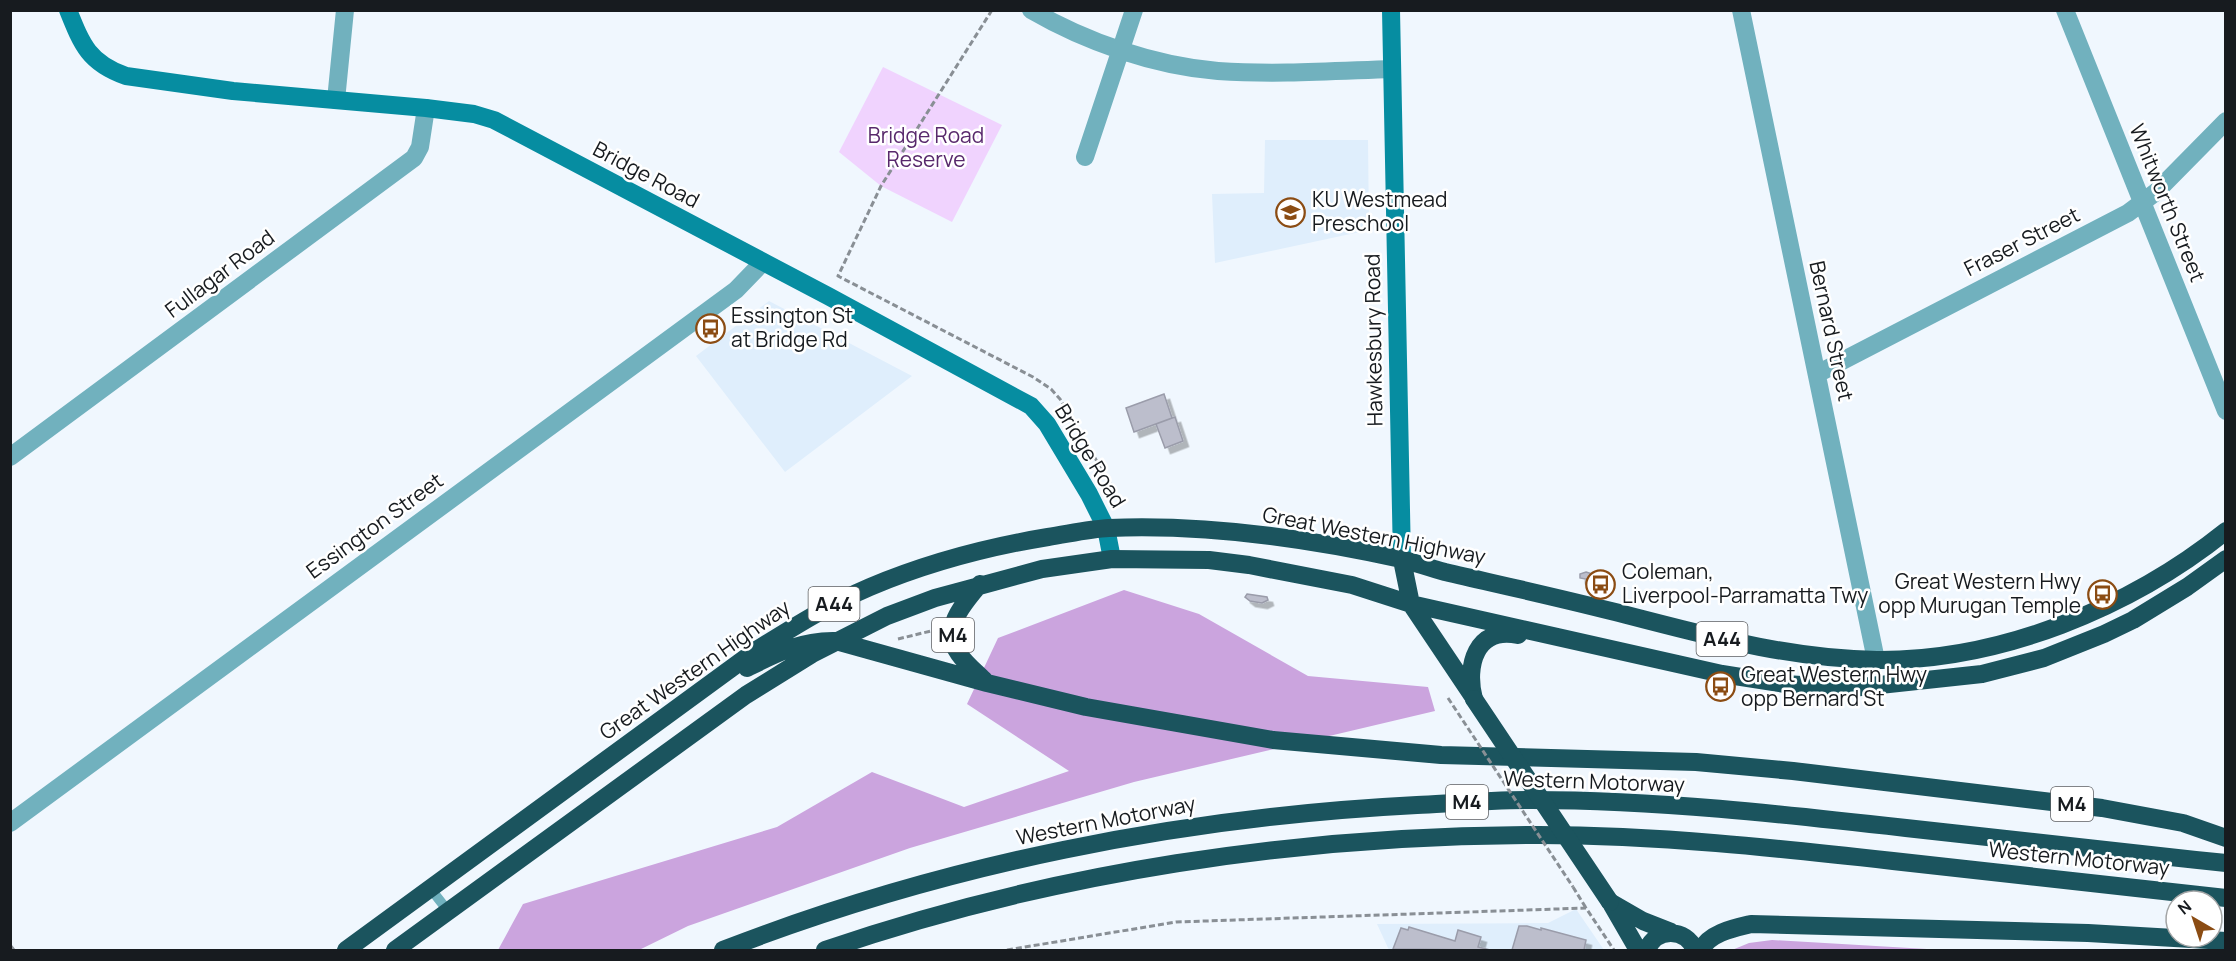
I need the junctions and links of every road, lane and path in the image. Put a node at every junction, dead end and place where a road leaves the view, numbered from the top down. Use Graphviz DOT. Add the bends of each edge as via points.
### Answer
graph roads {
  1 [pos="68,10"];
  2 [pos="345,10"];
  3 [pos="993,10"];
  4 [pos="1031,10"];
  5 [pos="1134,10"];
  6 [pos="1391,10"];
  7 [pos="1740,10"];
  8 [pos="2065,10"];
  9 [pos="1121,50"];
  10 [pos="1392,69"];
  11 [pos="336,100"];
  12 [pos="426,108"];
  13 [pos="2226,121"];
  14 [pos="1085,157"];
  15 [pos="2142,202"];
  16 [pos="763,262"];
  17 [pos="838,276"];
  18 [pos="1817,374"];
  19 [pos="2226,411"];
  20 [pos="10,457"];
  21 [pos="1106,528"];
  22 [pos="2226,531"];
  23 [pos="1112,559"];
  24 [pos="2226,559"];
  25 [pos="1402,560"];
  26 [pos="980,584"];
  27 [pos="1411,604"];
  28 [pos="935,630"];
  29 [pos="893,640"];
  30 [pos="836,641"];
  31 [pos="1579,641"];
  32 [pos="1876,660"];
  33 [pos="987,683"];
  34 [pos="697,692"];
  35 [pos="1448,698"];
  36 [pos="1474,699"];
  37 [pos="10,823"];
  38 [pos="2226,838"];
  39 [pos="2226,863"];
  40 [pos="430,888"];
  41 [pos="2226,898"];
  42 [pos="1610,902"];
  43 [pos="1586,908"];
  44 [pos="448,911"];
  45 [pos="1671,932"];
  46 [pos="2226,941"];
  47 [pos="10,945"];
  48 [pos="14,951"];
  49 [pos="346,951"];
  50 [pos="394,951"];
  51 [pos="723,951"];
  52 [pos="825,951"];
  53 [pos="1007,951"];
  54 [pos="1614,951"];
  55 [pos="1638,951"];
  56 [pos="1647,951"];
  57 [pos="1695,951"];
  58 [pos="1701,951"];
  1 -- 11 [label="street, Bridge Road" via="94,60 126,76"];
  2 -- 11 [label="street"];
  3 -- 17 [label="path" via="881,186"];
  4 -- 9 [label="street"];
  5 -- 9 [label="street"];
  6 -- 10 [label="street, Hawkesbury Road"];
  7 -- 18 [label="street, Bernard Street"];
  8 -- 15 [label="street, Whitworth Street"];
  9 -- 10 [label="street" via="1215,70 1259,73"];
  9 -- 14 [label="street"];
  10 -- 25 [label="street, Hawkesbury Road"];
  11 -- 12 [label="street, Bridge Road"];
  12 -- 16 [label="street, Bridge Road" via="494,120"];
  12 -- 20 [label="street, Fullagar Road" via="420,147 414,158"];
  13 -- 15 [label="street, Fraser Street"];
  15 -- 18 [label="street, Fraser Street" via="2128,213"];
  15 -- 19 [label="street, Whitworth Street"];
  16 -- 21 [label="street, Bridge Road" via="1031,406 1047,424"];
  16 -- 37 [label="street, Essington Street" via="736,290"];
  18 -- 32 [label="street, Bernard Street"];
  21 -- 23 [label="street, Bridge Road"];
  21 -- 25 [label="highway, Great Western Highway / A44" via="1263,534"];
  21 -- 34 [label="highway, Great Western Highway / A44" via="987,548 869,587 780,635"];
  22 -- 32 [label="highway, Great Western Highway / A44" via="2166,573 2091,614 2004,644 1905,660"];
  23 -- 26 [label="highway, A44" via="1042,569"];
  23 -- 27 [label="highway, A44" via="1209,560 1249,565 1352,585"];
  24 -- 31 [label="highway, A44" via="2160,605 2104,634 2044,658 1982,674 1852,688 1785,684 1722,674"];
  25 -- 27 [label="highway"];
  25 -- 32 [label="highway, Great Western Highway / A44" via="1748,645 1811,656"];
  26 -- 30 [label="highway, A44" via="891,614"];
  26 -- 33 [label="highway, M4" via="961,606 952,625 959,654"];
  27 -- 31 [label="highway, A44"];
  27 -- 36 [label="highway"];
  28 -- 29 [label="path"];
  30 -- 33 [label="highway"];
  30 -- 34 [label="highway" via="786,648"];
  30 -- 44 [label="highway, A44" via="746,695"];
  31 -- 36 [label="highway" via="1550,643 1503,633 1488,639 1473,663"];
  33 -- 38 [label="highway, M4" via="1086,707 1273,740 1441,755 1696,762 1793,771 2102,808 2183,822"];
  34 -- 40 [label="highway, Great Western Highway / A44"];
  35 -- 43 [label="path, bridge"];
  36 -- 42 [label="highway, bridge"];
  39 -- 51 [label="highway, Western Motorway / M4" via="1657,804 1533,800 1397,806 1220,823 1015,861 866,901"];
  40 -- 44 [label="lane"];
  40 -- 49 [label="highway, Great Western Highway / A44"];
  41 -- 52 [label="highway, Western Motorway / M4" via="1780,849 1595,836 1459,837 1329,845 1142,870 988,903"];
  42 -- 45 [label="highway"];
  42 -- 55 [label="highway"];
  43 -- 53 [label="path" via="1176,922"];
  43 -- 54 [label="path"];
  44 -- 50 [label="highway, A44"];
  45 -- 56 [label="highway" via="1658,936"];
  45 -- 57 [label="highway" via="1687,938"];
  46 -- 58 [label="highway" via="2088,933 1751,924 1715,937"];
  47 -- 48 [label="path"];
}
